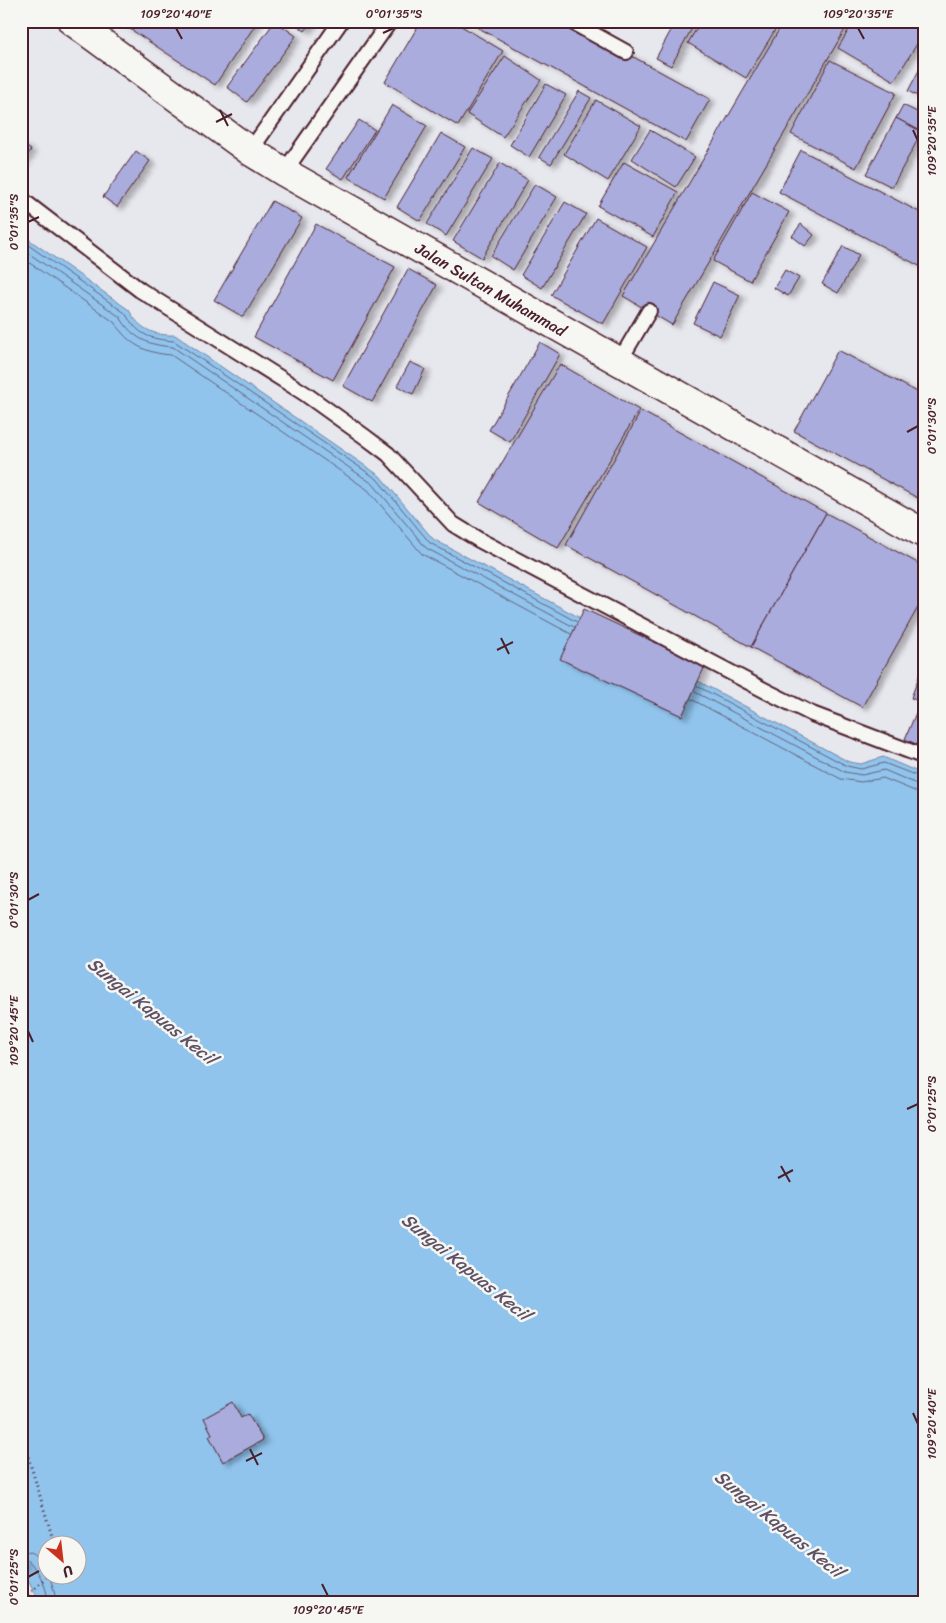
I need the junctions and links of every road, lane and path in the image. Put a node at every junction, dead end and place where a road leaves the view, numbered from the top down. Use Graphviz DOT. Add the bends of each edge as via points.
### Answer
graph roads {
  1 [pos="72,21"];
  2 [pos="342,21"];
  3 [pos="390,21"];
  4 [pos="570,21"];
  5 [pos="626,52"];
  6 [pos="250,151"];
  7 [pos="284,172"];
  8 [pos="21,199"];
  9 [pos="648,311"];
  10 [pos="619,362"];
  11 [pos="925,534"];
  12 [pos="925,757"];
  13 [pos="21,1434"];
  14 [pos="52,1536"];
  15 [pos="38,1585"];
  16 [pos="21,1602"];
  1 -- 6 [label="street, Jalan Sultan Muhammad"];
  2 -- 6 [label="lane"];
  3 -- 7 [label="lane"];
  4 -- 5 [label="lane"];
  6 -- 7 [label="street, Jalan Sultan Muhammad"];
  7 -- 10 [label="street, Jalan Sultan Muhammad"];
  8 -- 12 [label="lane" via="140,290 304,393 388,454 453,524 804,710"];
  9 -- 10 [label="lane"];
  10 -- 11 [label="street, Jalan Sultan Muhammad"];
  13 -- 14 [label="path"];
  15 -- 16 [label="path"];
}
